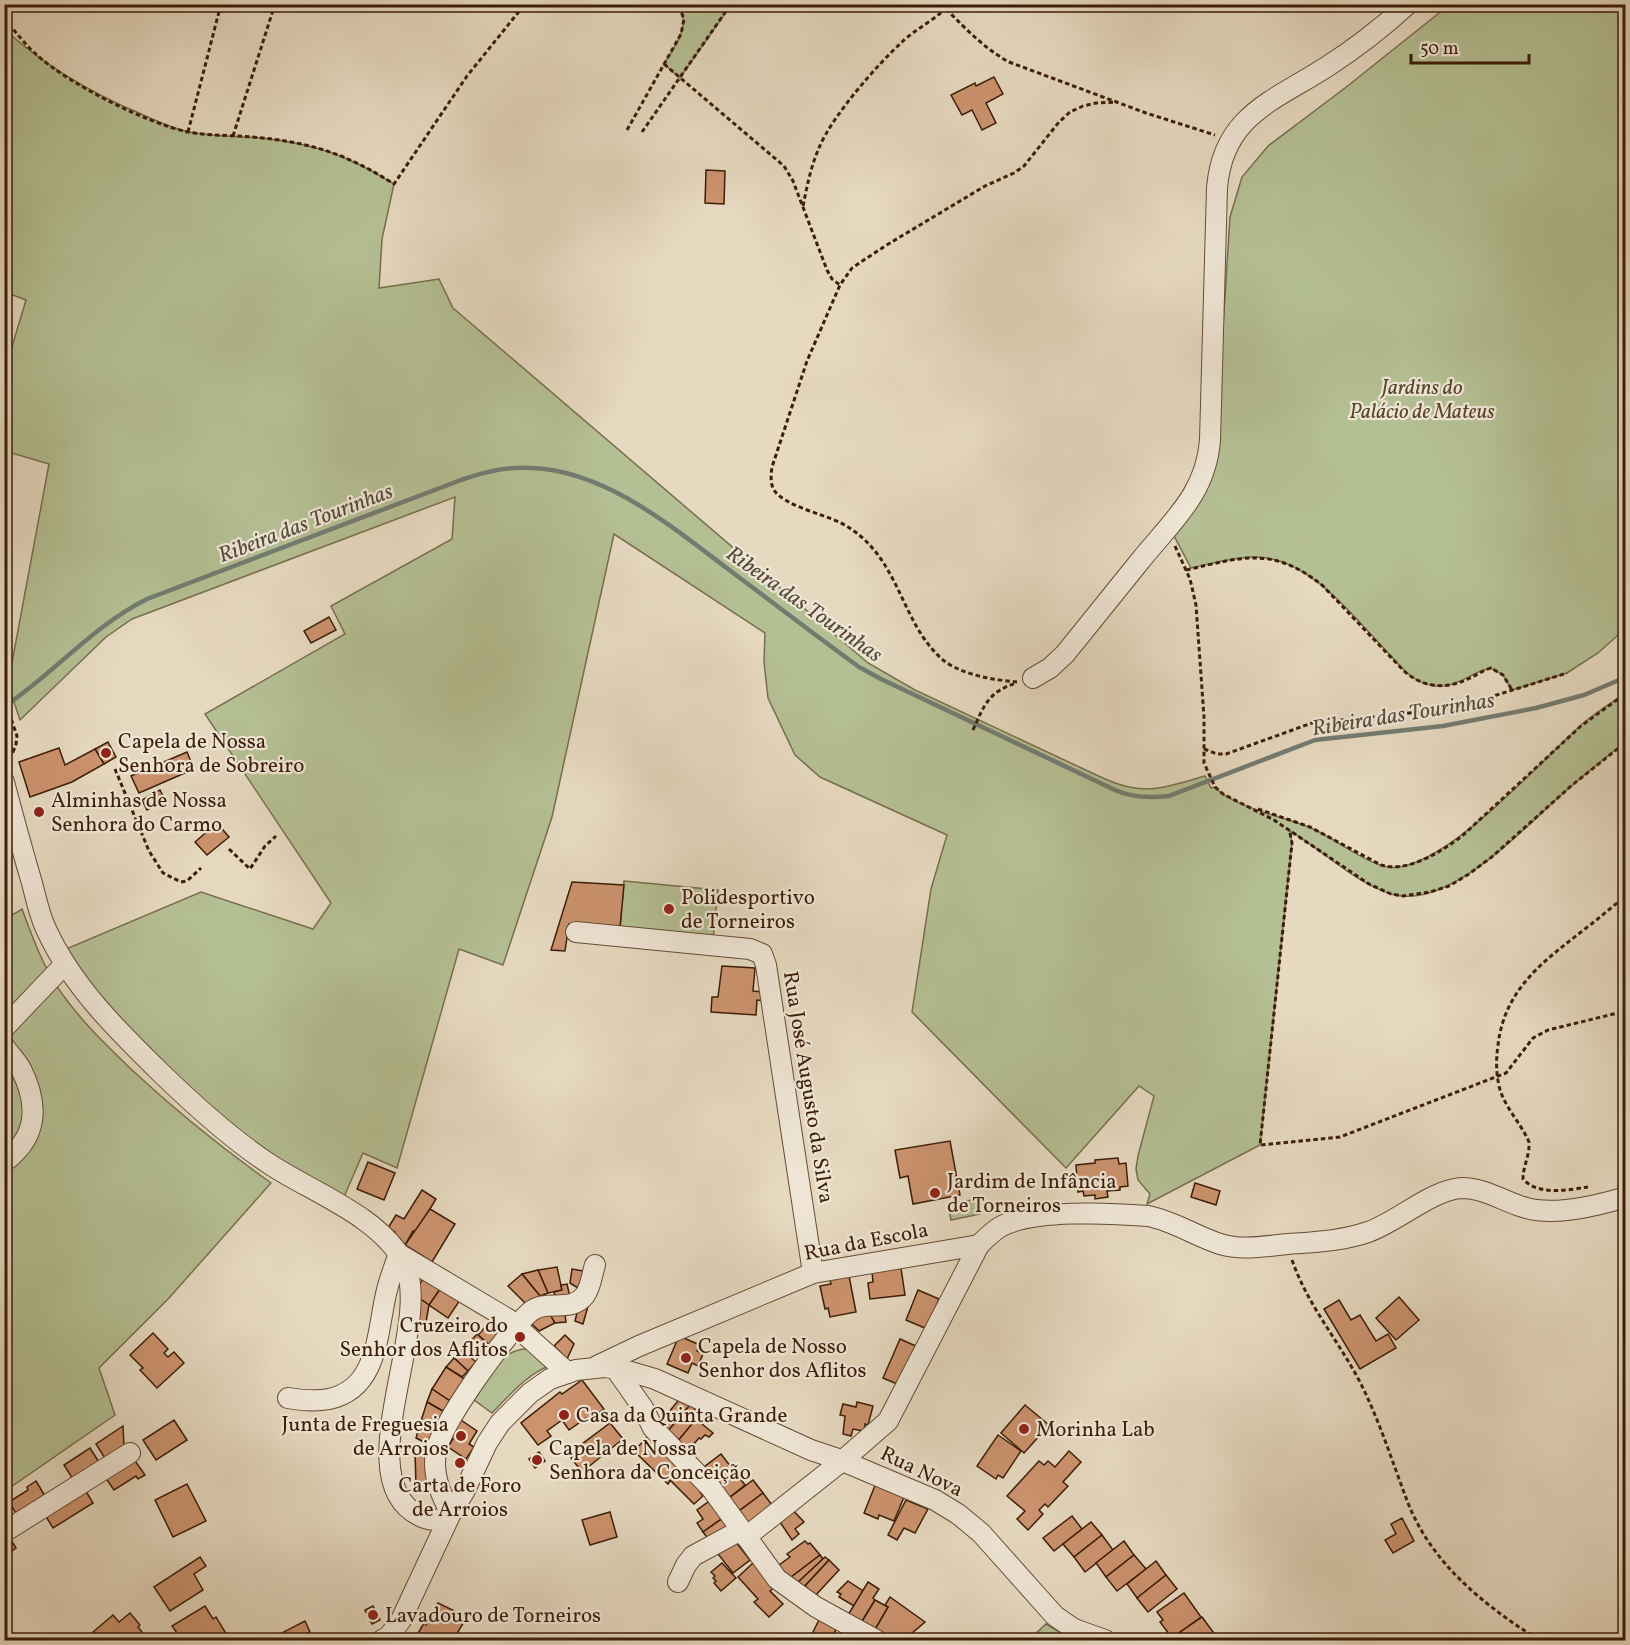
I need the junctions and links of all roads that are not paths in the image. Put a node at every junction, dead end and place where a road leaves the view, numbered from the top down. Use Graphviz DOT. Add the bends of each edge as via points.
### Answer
graph roads {
  1 [pos="1408,4"];
  2 [pos="1033,678"];
  3 [pos="4,782"];
  4 [pos="576,932"];
  5 [pos="64,964"];
  6 [pos="4,1028"];
  7 [pos="4,1046"];
  8 [pos="4,1162"];
  9 [pos="1626,1197"];
  10 [pos="979,1245"];
  11 [pos="399,1254"];
  12 [pos="595,1265"];
  13 [pos="813,1272"];
  14 [pos="518,1326"];
  15 [pos="501,1347"];
  16 [pos="541,1348"];
  17 [pos="594,1368"];
  18 [pos="615,1368"];
  19 [pos="568,1372"];
  20 [pos="288,1398"];
  21 [pos="130,1453"];
  22 [pos="842,1461"];
  23 [pos="451,1513"];
  24 [pos="431,1519"];
  25 [pos="4,1532"];
  26 [pos="743,1534"];
  27 [pos="432,1554"];
  28 [pos="678,1582"];
  29 [pos="382,1641"];
  30 [pos="876,1641"];
  31 [pos="1105,1641"];
  1 -- 2 [label="street" via="1346,54 1259,108 1225,148 1218,177 1208,458 1197,488 1168,531 1065,654"];
  3 -- 5 [label="street" via="42,918"];
  4 -- 13 [label="street, Rua José Augusto da Silva" via="750,949 762,954"];
  5 -- 6 [label="street"];
  5 -- 11 [label="street" via="111,1023 188,1099 270,1164 358,1216"];
  7 -- 8 [label="street" via="21,1070 32,1107 28,1137"];
  9 -- 10 [label="street" via="1586,1207 1534,1210 1462,1188 1440,1194 1388,1224 1345,1239 1233,1247 1155,1218 1065,1214 1012,1222"];
  10 -- 13 [label="street, Rua da Escola"];
  10 -- 22 [label="street" via="891,1415"];
  11 -- 14 [label="street"];
  11 -- 20 [label="street" via="386,1292 376,1346 362,1380 353,1389 330,1399"];
  11 -- 24 [label="street" via="409,1275 410,1304 393,1415 391,1470 404,1504"];
  12 -- 14 [label="street" via="588,1289 579,1300 569,1305 540,1307"];
  13 -- 17 [label="street, Rua da Escola"];
  14 -- 15 [label="street"];
  14 -- 16 [label="street"];
  15 -- 16 [label="street" via="521,1344"];
  15 -- 23 [label="street" via="455,1411 438,1444 436,1476"];
  16 -- 19 [label="street"];
  17 -- 18 [label="street, Rua Nova"];
  17 -- 19 [label="street"];
  18 -- 22 [label="street, Rua Nova" via="644,1375"];
  18 -- 26 [label="street" via="653,1428 711,1488"];
  19 -- 23 [label="street" via="540,1385 493,1431"];
  21 -- 25 [label="street"];
  22 -- 26 [label="street"];
  22 -- 31 [label="street, Rua Nova" via="951,1509 981,1533 1055,1616 1074,1629"];
  23 -- 24 [label="street" via="441,1520"];
  23 -- 27 [label="street"];
  24 -- 27 [label="street"];
  26 -- 28 [label="street" via="693,1556"];
  26 -- 30 [label="street" via="784,1586"];
  27 -- 29 [label="street" via="401,1620"];
}
